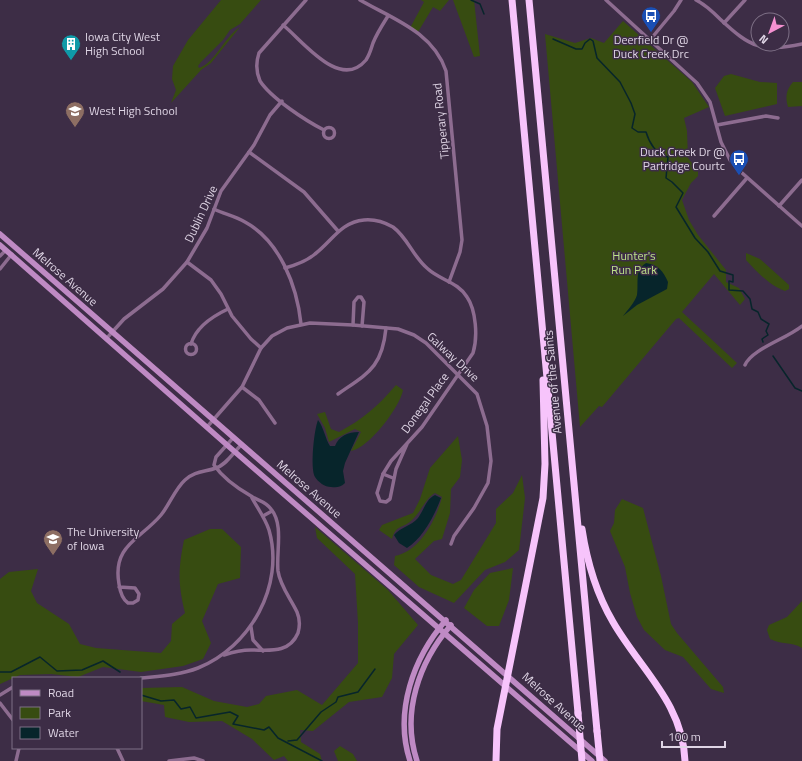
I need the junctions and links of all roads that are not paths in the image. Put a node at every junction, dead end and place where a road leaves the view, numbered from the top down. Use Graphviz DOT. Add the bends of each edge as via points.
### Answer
graph roads {
  1 [pos="306,0"];
  2 [pos="360,0"];
  3 [pos="512,0"];
  4 [pos="529,0"];
  5 [pos="606,0"];
  6 [pos="681,0"];
  7 [pos="696,0"];
  8 [pos="745,0"];
  9 [pos="388,16"];
  10 [pos="724,23"];
  11 [pos="283,25"];
  12 [pos="650,40"];
  13 [pos="802,44"];
  14 [pos="282,101"];
  15 [pos="778,118"];
  16 [pos="717,125"];
  17 [pos="324,130"];
  18 [pos="249,152"];
  19 [pos="747,178"];
  20 [pos="802,180"];
  21 [pos="779,206"];
  22 [pos="214,210"];
  23 [pos="714,216"];
  24 [pos="802,226"];
  25 [pos="338,231"];
  26 [pos="0,234"];
  27 [pos="0,245"];
  28 [pos="6,250"];
  29 [pos="12,255"];
  30 [pos="0,256"];
  31 [pos="187,262"];
  32 [pos="0,268"];
  33 [pos="285,268"];
  34 [pos="449,282"];
  35 [pos="228,308"];
  36 [pos="301,324"];
  37 [pos="353,325"];
  38 [pos="362,326"];
  39 [pos="802,326"];
  40 [pos="542,327"];
  41 [pos="386,328"];
  42 [pos="112,332"];
  43 [pos="106,339"];
  44 [pos="191,344"];
  45 [pos="261,348"];
  46 [pos="744,365"];
  47 [pos="458,374"];
  48 [pos="564,379"];
  49 [pos="242,387"];
  50 [pos="338,394"];
  51 [pos="213,420"];
  52 [pos="274,423"];
  53 [pos="207,427"];
  54 [pos="233,438"];
  55 [pos="407,444"];
  56 [pos="227,445"];
  57 [pos="241,445"];
  58 [pos="234,452"];
  59 [pos="216,468"];
  60 [pos="383,474"];
  61 [pos="393,478"];
  62 [pos="252,498"];
  63 [pos="272,511"];
  64 [pos="263,516"];
  65 [pos="451,544"];
  66 [pos="278,565"];
  67 [pos="272,566"];
  68 [pos="119,587"];
  69 [pos="446,620"];
  70 [pos="452,626"];
  71 [pos="251,627"];
  72 [pos="439,628"];
  73 [pos="445,633"];
  74 [pos="263,651"];
  75 [pos="224,654"];
  76 [pos="508,675"];
  77 [pos="142,678"];
  78 [pos="505,685"];
  79 [pos="12,688"];
  80 [pos="0,695"];
  81 [pos="0,703"];
  82 [pos="12,719"];
  83 [pos="19,749"];
  84 [pos="117,749"];
  85 [pos="182,760"];
  86 [pos="16,761"];
  87 [pos="123,761"];
  88 [pos="169,761"];
  89 [pos="203,761"];
  90 [pos="410,761"];
  91 [pos="417,761"];
  92 [pos="496,761"];
  93 [pos="582,761"];
  94 [pos="592,761"];
  95 [pos="600,761"];
  96 [pos="605,761"];
  97 [pos="685,761"];
  1 -- 11 [label="street"];
  2 -- 9 [label="street, Tipperary Road"];
  3 -- 40 [label="highway, Avenue of the Saints"];
  4 -- 48 [label="highway, Avenue of the Saints"];
  5 -- 12 [label="street"];
  6 -- 12 [label="street"];
  7 -- 10 [label="street"];
  8 -- 10 [label="street"];
  9 -- 11 [label="street" via="366,59 350,69 336,69 326,63"];
  9 -- 34 [label="street, Tipperary Road" via="424,37 437,52 446,71 462,240"];
  10 -- 13 [label="street" via="742,38 763,48"];
  11 -- 14 [label="street" via="259,54 257,66 260,80"];
  12 -- 16 [label="street" via="704,92 713,108"];
  14 -- 17 [label="street" via="303,119"];
  14 -- 18 [label="street, Dublin Drive" via="270,115"];
  15 -- 16 [label="street" via="766,116"];
  16 -- 19 [label="street" via="726,152"];
  18 -- 22 [label="street, Dublin Drive" via="221,191"];
  18 -- 25 [label="street" via="304,192"];
  19 -- 21 [label="street"];
  19 -- 23 [label="street"];
  20 -- 21 [label="street"];
  21 -- 24 [label="street"];
  22 -- 31 [label="street, Dublin Drive" via="201,240"];
  22 -- 33 [label="street" via="245,222 262,234 276,250"];
  25 -- 33 [label="street, Donegal Place" via="315,255"];
  25 -- 34 [label="street, Donegal Place" via="350,223 364,220 384,223 401,234 414,255 428,270"];
  26 -- 42 [label="main road, Melrose Avenue"];
  27 -- 28 [label="main road, Melrose Avenue"];
  28 -- 29 [label="main road, Melrose Avenue"];
  28 -- 30 [label="street"];
  29 -- 32 [label="street"];
  29 -- 43 [label="main road, Melrose Avenue"];
  31 -- 35 [label="street" via="211,280"];
  31 -- 42 [label="street, Dublin Drive" via="164,289 124,319"];
  33 -- 36 [label="street" via="298,304"];
  34 -- 47 [label="street, Donegal Place" via="464,292 473,314 475,348"];
  35 -- 44 [label="street" via="202,326"];
  35 -- 45 [label="street" via="251,340"];
  36 -- 37 [label="street, Galway Drive"];
  36 -- 45 [label="street, Galway Drive" via="280,331"];
  37 -- 38 [label="street, Galway Drive"];
  37 -- 38 [label="street" via="354,302 361,297 364,302"];
  38 -- 41 [label="street, Galway Drive"];
  39 -- 46 [label="street" via="748,358"];
  40 -- 76 [label="highway" via="545,464 543,498"];
  40 -- 93 [label="highway, Avenue of the Saints, bridge"];
  41 -- 47 [label="street, Galway Drive" via="419,338"];
  41 -- 50 [label="street" via="383,348 371,370"];
  42 -- 43 [label="street, Dublin Drive"];
  42 -- 51 [label="main road, Melrose Avenue"];
  43 -- 53 [label="main road, Melrose Avenue"];
  45 -- 49 [label="street, Galway Drive"];
  47 -- 55 [label="street, Donegal Place" via="422,427"];
  47 -- 65 [label="street, Galway Drive" via="479,398 487,426 491,461 488,483 483,494"];
  48 -- 95 [label="highway, Avenue of the Saints, bridge"];
  48 -- 97 [label="highway" via="583,531 592,575 613,622 672,708 682,734"];
  49 -- 51 [label="street, Galway Drive"];
  49 -- 52 [label="street" via="259,400"];
  51 -- 53 [label="street, Galway Drive"];
  51 -- 54 [label="main road, Melrose Avenue"];
  53 -- 56 [label="main road, Melrose Avenue"];
  54 -- 56 [label="street"];
  54 -- 57 [label="main road, Melrose Avenue"];
  55 -- 60 [label="street, Donegal Place"];
  55 -- 61 [label="street, Donegal Place"];
  56 -- 58 [label="main road, Melrose Avenue"];
  56 -- 59 [label="street" via="214,461"];
  57 -- 58 [label="street"];
  57 -- 69 [label="main road, Melrose Avenue"];
  58 -- 59 [label="street"];
  58 -- 72 [label="main road, Melrose Avenue"];
  59 -- 62 [label="street"];
  59 -- 68 [label="street" via="196,472 185,480 160,516 128,544 118,566"];
  60 -- 61 [label="street"];
  60 -- 61 [label="street, Donegal Place" via="377,493 380,501 386,502 390,499"];
  62 -- 63 [label="street" via="260,500"];
  62 -- 64 [label="street"];
  63 -- 64 [label="street"];
  63 -- 66 [label="street" via="278,527"];
  64 -- 67 [label="street" via="270,537"];
  66 -- 67 [label="street"];
  66 -- 74 [label="street" via="282,584 298,613 299,630 286,647 276,651"];
  67 -- 71 [label="street" via="267,594"];
  68 -- 68 [label="street" via="125,601 130,603 138,600 139,594 135,588"];
  69 -- 70 [label="main road, Melrose Avenue"];
  69 -- 72 [label="main road"];
  70 -- 73 [label="main road"];
  70 -- 76 [label="main road, Melrose Avenue"];
  71 -- 74 [label="street" via="254,640"];
  71 -- 75 [label="street"];
  72 -- 73 [label="main road, Melrose Avenue"];
  72 -- 90 [label="main road" via="411,679 404,717"];
  73 -- 78 [label="main road, Melrose Avenue"];
  73 -- 91 [label="main road" via="427,660 415,691 412,732"];
  74 -- 75 [label="street" via="243,650"];
  75 -- 77 [label="street" via="191,670"];
  76 -- 78 [label="highway"];
  76 -- 96 [label="main road, Melrose Avenue"];
  78 -- 92 [label="highway" via="497,729"];
  78 -- 94 [label="main road, Melrose Avenue"];
  79 -- 80 [label="street"];
  81 -- 82 [label="street"];
  83 -- 86 [label="street"];
  84 -- 87 [label="street"];
  85 -- 88 [label="street"];
  85 -- 89 [label="street"];
}
